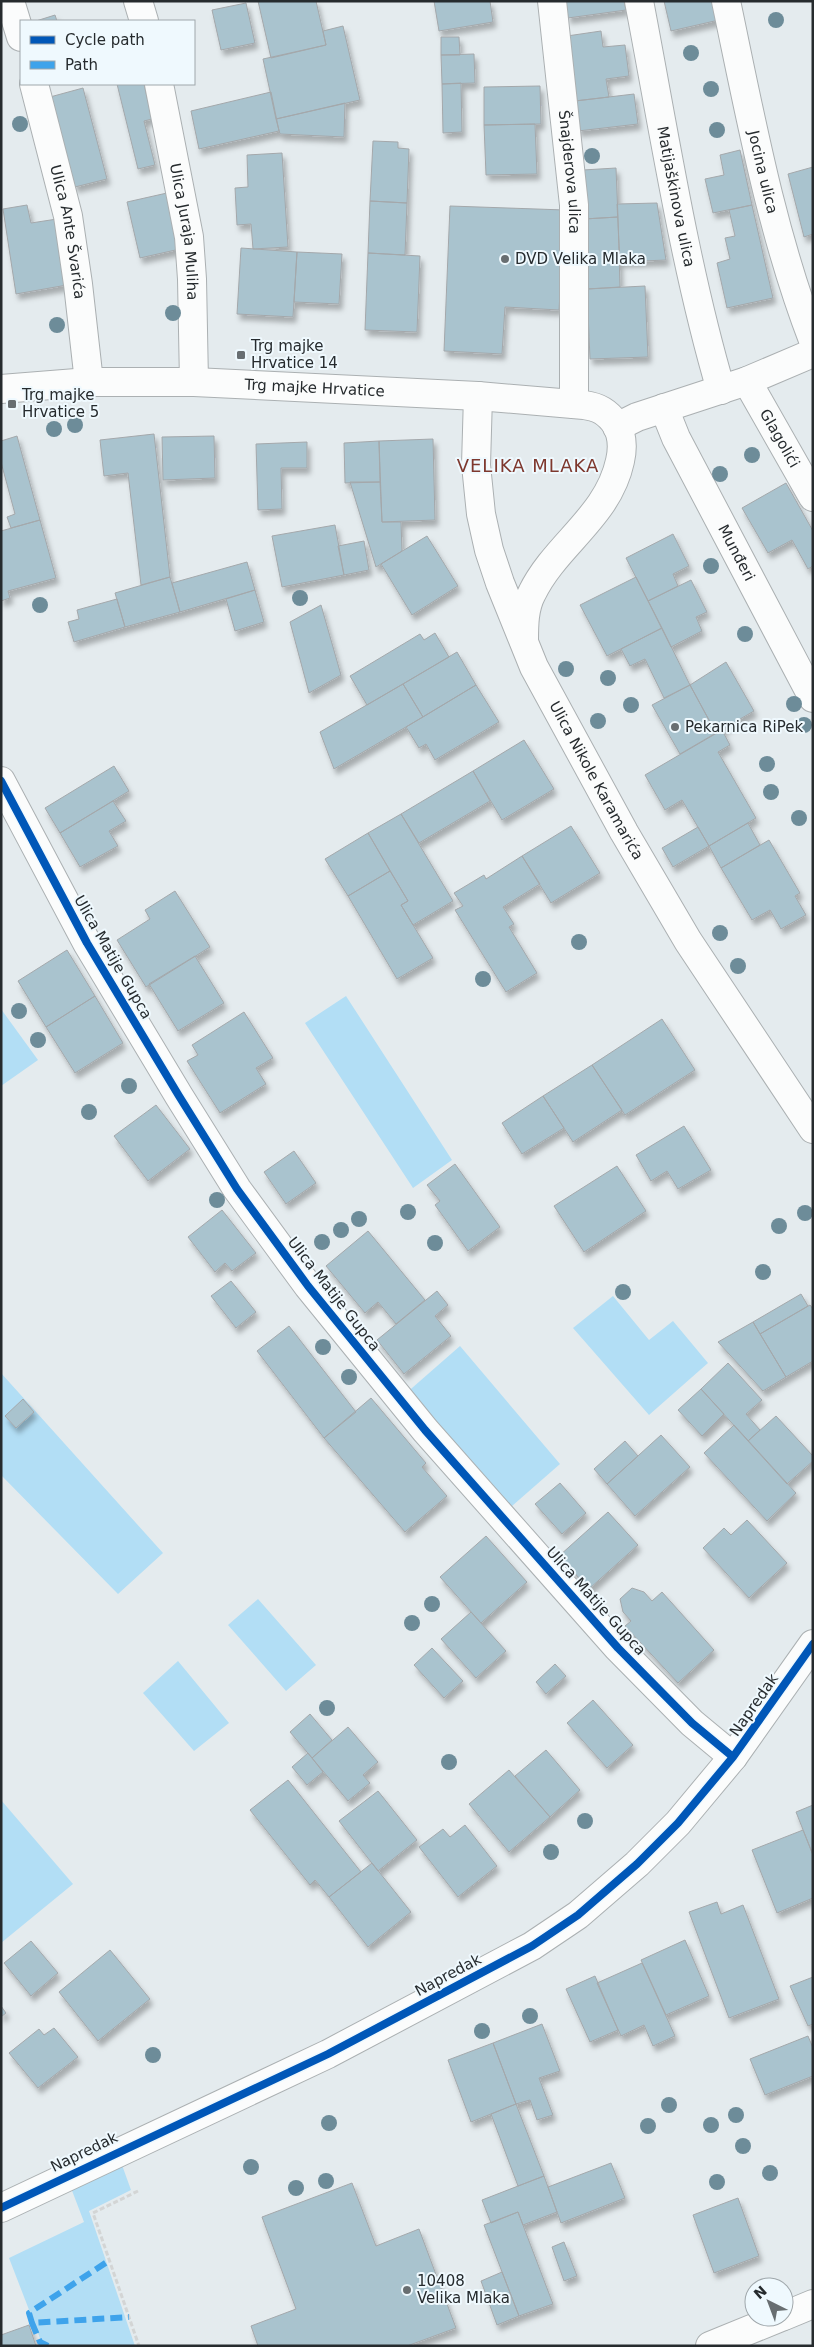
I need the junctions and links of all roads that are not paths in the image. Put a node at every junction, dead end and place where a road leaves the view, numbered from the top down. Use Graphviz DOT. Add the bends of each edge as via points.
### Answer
graph roads {
  1 [pos="10,1"];
  2 [pos="138,1"];
  3 [pos="552,1"];
  4 [pos="639,1"];
  5 [pos="726,1"];
  6 [pos="144,20"];
  7 [pos="20,33"];
  8 [pos="34,85"];
  9 [pos="159,85"];
  10 [pos="813,340"];
  11 [pos="813,352"];
  12 [pos="748,381"];
  13 [pos="89,382"];
  14 [pos="194,382"];
  15 [pos="1,389"];
  16 [pos="721,390"];
  17 [pos="478,396"];
  18 [pos="574,404"];
  19 [pos="664,408"];
  20 [pos="618,427"];
  21 [pos="813,497"];
  22 [pos="524,642"];
  23 [pos="813,698"];
  24 [pos="1,781"];
  25 [pos="813,1129"];
  26 [pos="813,1644"];
  27 [pos="733,1757"];
  28 [pos="1,2208"];
  29 [pos="813,2304"];
  30 [pos="794,2312"];
  31 [pos="756,2327"];
  32 [pos="710,2346"];
  1 -- 7 [label="street"];
  2 -- 6 [label="street"];
  3 -- 18 [label="street, Šnajderova ulica" via="574,205"];
  4 -- 16 [label="street, Matijaškinova ulica" via="677,205"];
  5 -- 10 [label="street, Jocina ulica" via="761,165 795,293"];
  8 -- 13 [label="street, Ulica Ante Švarića" via="68,216"];
  9 -- 14 [label="street, Ulica Juraja Muliha" via="189,237"];
  11 -- 12 [label="street"];
  12 -- 16 [label="street"];
  12 -- 21 [label="street, Glagolići"];
  13 -- 14 [label="street, Trg majke Hrvatice"];
  13 -- 15 [label="street, Trg majke Hrvatice"];
  14 -- 17 [label="street, Trg majke Hrvatice"];
  16 -- 19 [label="street"];
  17 -- 18 [label="street, Trg majke Hrvatice"];
  17 -- 22 [label="street, Ulica Nikole Karamarića" via="476,465 481,514 497,574"];
  18 -- 20 [label="street, Trg majke Hrvatice" via="600,409"];
  19 -- 20 [label="street"];
  19 -- 23 [label="street, Munđeri" via="676,438"];
  20 -- 22 [label="street" via="622,451 612,486 601,507 532,592 524,622"];
  22 -- 25 [label="street, Ulica Nikole Karamarića" via="562,722 688,941"];
  24 -- 27 [label="street, Ulica Matije Gupca" via="87,943 179,1096 237,1189 308,1286 425,1430 618,1648 692,1722"];
  26 -- 27 [label="street, Napredak"];
  27 -- 28 [label="street, Napredak" via="678,1823 637,1864 578,1915 532,1946 328,2054"];
  29 -- 30 [label="street"];
  31 -- 32 [label="street"];
}
